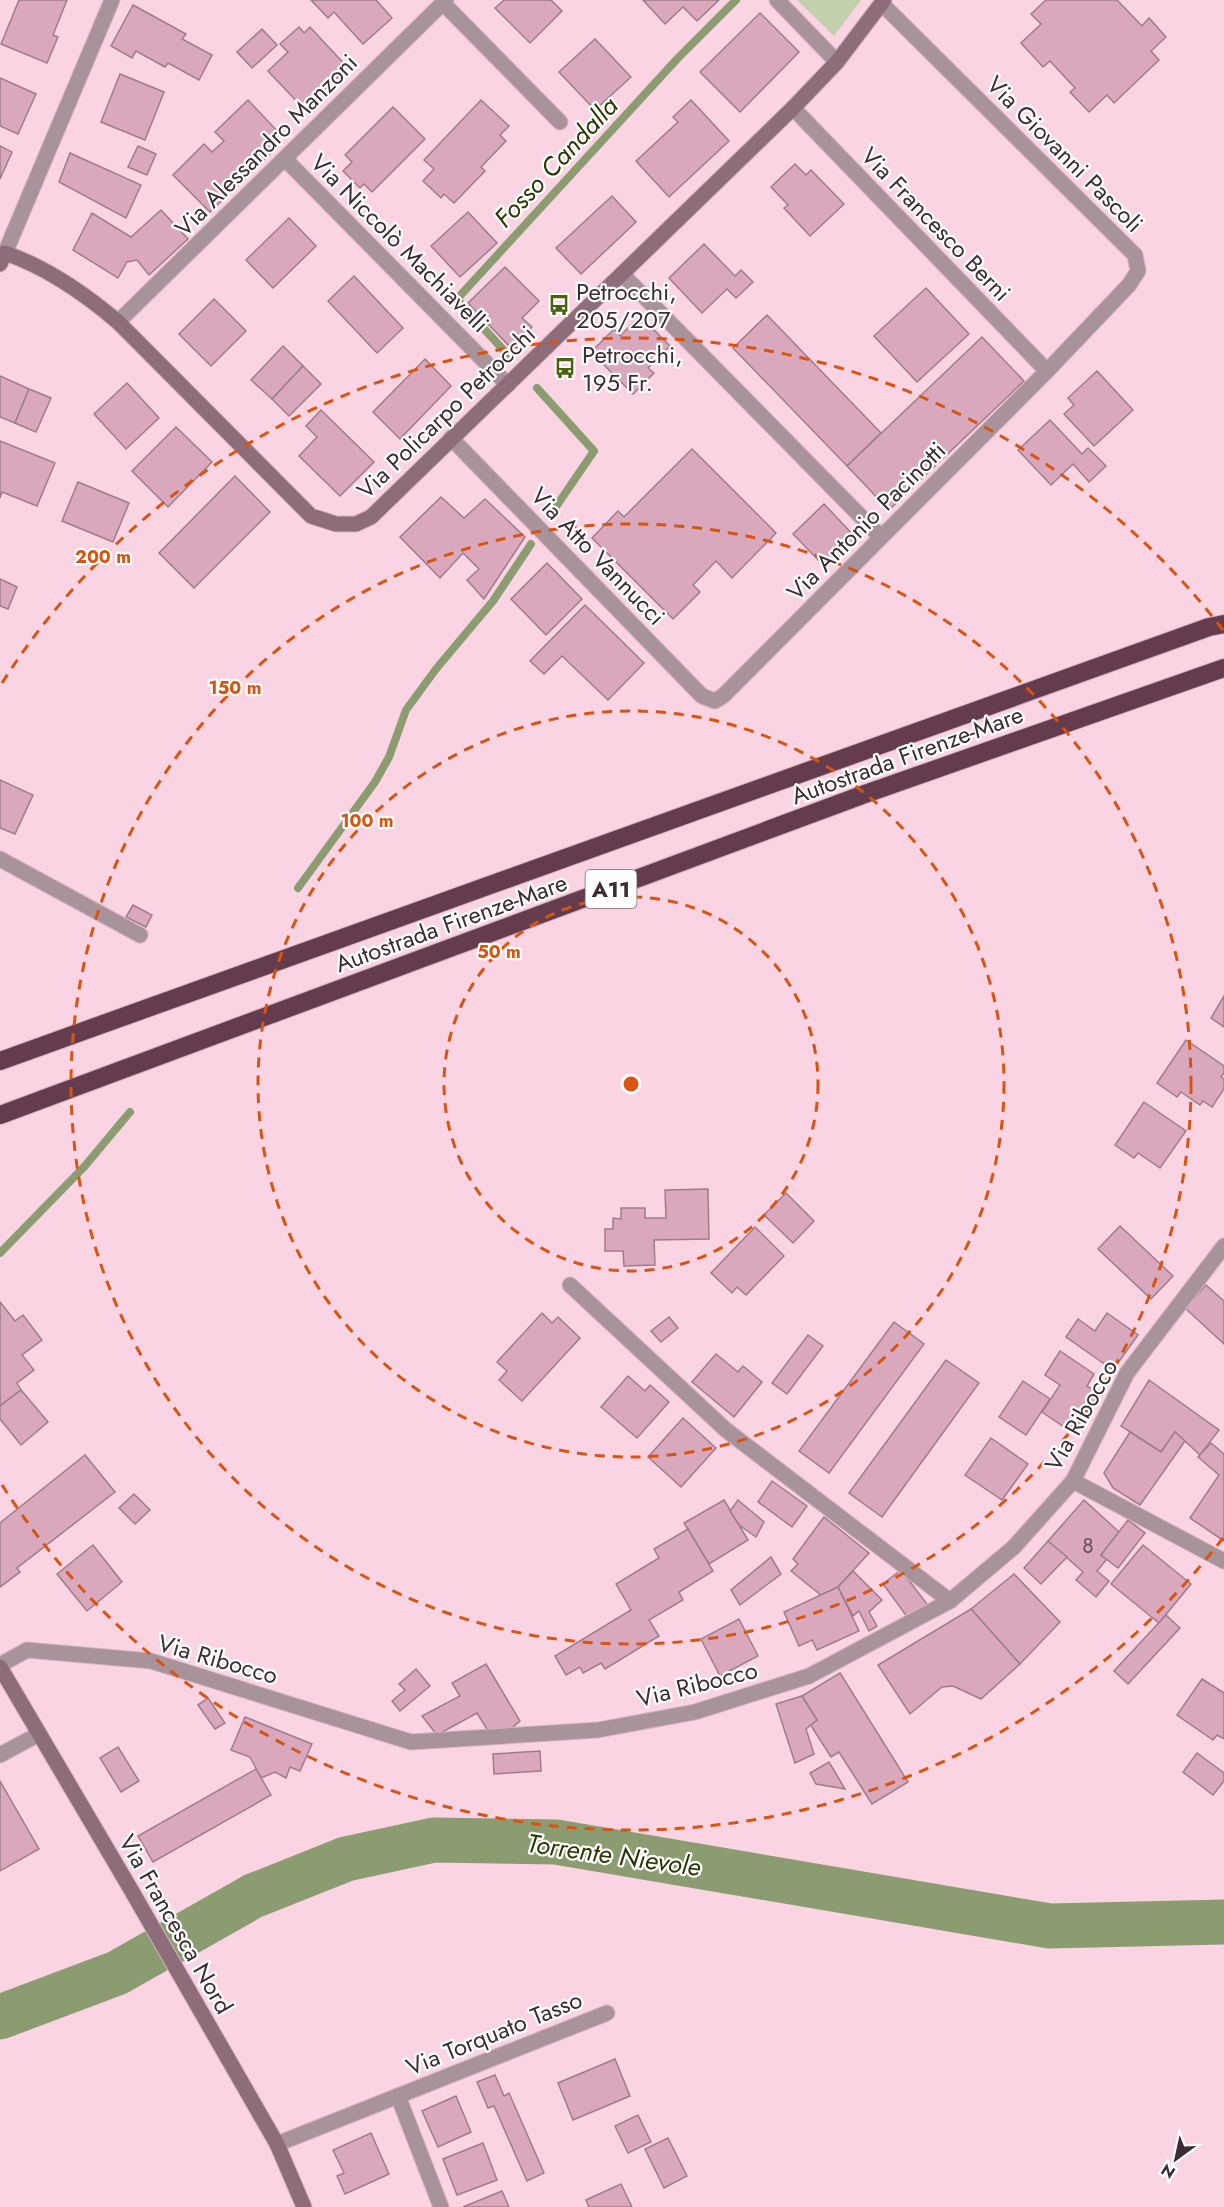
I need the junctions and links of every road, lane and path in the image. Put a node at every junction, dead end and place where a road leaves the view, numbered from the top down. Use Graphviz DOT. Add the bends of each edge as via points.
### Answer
graph roads {
  1 [pos="112,0"];
  2 [pos="777,0"];
  3 [pos="444,1"];
  4 [pos="883,2"];
  5 [pos="837,62"];
  6 [pos="793,108"];
  7 [pos="560,122"];
  8 [pos="285,159"];
  9 [pos="2,258"];
  10 [pos="623,275"];
  11 [pos="118,322"];
  12 [pos="1047,370"];
  13 [pos="508,385"];
  14 [pos="451,438"];
  15 [pos="881,537"];
  16 [pos="1224,624"];
  17 [pos="1224,669"];
  18 [pos="715,701"];
  19 [pos="0,859"];
  20 [pos="140,935"];
  21 [pos="0,1061"];
  22 [pos="0,1115"];
  23 [pos="1224,1246"];
  24 [pos="570,1285"];
  25 [pos="1073,1481"];
  26 [pos="1224,1562"];
  27 [pos="950,1601"];
  28 [pos="0,1666"];
  29 [pos="39,1734"];
  30 [pos="0,1755"];
  31 [pos="607,2013"];
  32 [pos="398,2096"];
  33 [pos="277,2144"];
  34 [pos="304,2207"];
  35 [pos="441,2207"];
  1 -- 9 [label="street"];
  2 -- 5 [label="street"];
  3 -- 7 [label="street"];
  3 -- 8 [label="street, Via Alessandro Manzoni"];
  4 -- 5 [label="main road, Via Policarpo Petrocchi"];
  4 -- 12 [label="street, Via Giovanni Pascoli" via="1135,255 1138,271 1129,285"];
  5 -- 6 [label="main road, Via Policarpo Petrocchi"];
  6 -- 10 [label="main road, Via Policarpo Petrocchi"];
  6 -- 12 [label="street, Via Francesco Berni"];
  8 -- 11 [label="street, Via Alessandro Manzoni"];
  8 -- 13 [label="street, Via Niccolò Machiavelli"];
  9 -- 11 [label="main road, Via Policarpo Petrocchi" via="26,260 84,295"];
  10 -- 13 [label="main road, Via Policarpo Petrocchi"];
  10 -- 15 [label="street"];
  11 -- 14 [label="main road, Via Policarpo Petrocchi" via="311,516 336,524 356,524 371,517"];
  12 -- 15 [label="street, Via Antonio Pacinotti"];
  13 -- 14 [label="main road, Via Policarpo Petrocchi"];
  14 -- 18 [label="street, Via Atto Vannucci" via="702,696"];
  15 -- 18 [label="street, Via Antonio Pacinotti"];
  16 -- 21 [label="highway, Autostrada Firenze-Mare / A11"];
  17 -- 22 [label="highway, Autostrada Firenze-Mare / A11" via="865,794"];
  19 -- 20 [label="street"];
  23 -- 25 [label="street, Via Ribocco" via="1127,1373"];
  24 -- 27 [label="street" via="726,1430"];
  25 -- 26 [label="street"];
  25 -- 27 [label="street, Via Ribocco" via="1014,1547"];
  27 -- 28 [label="street, Via Ribocco" via="809,1676 695,1712 598,1730 411,1742 151,1661 27,1650"];
  28 -- 29 [label="main road, Via Francesca Nord"];
  29 -- 30 [label="street"];
  29 -- 33 [label="main road, Via Francesca Nord"];
  31 -- 32 [label="street, Via Torquato Tasso"];
  32 -- 33 [label="street, Via Torquato Tasso"];
  32 -- 35 [label="street, Via Torquato Tasso"];
  33 -- 34 [label="main road, Via Francesca Nord"];
}
